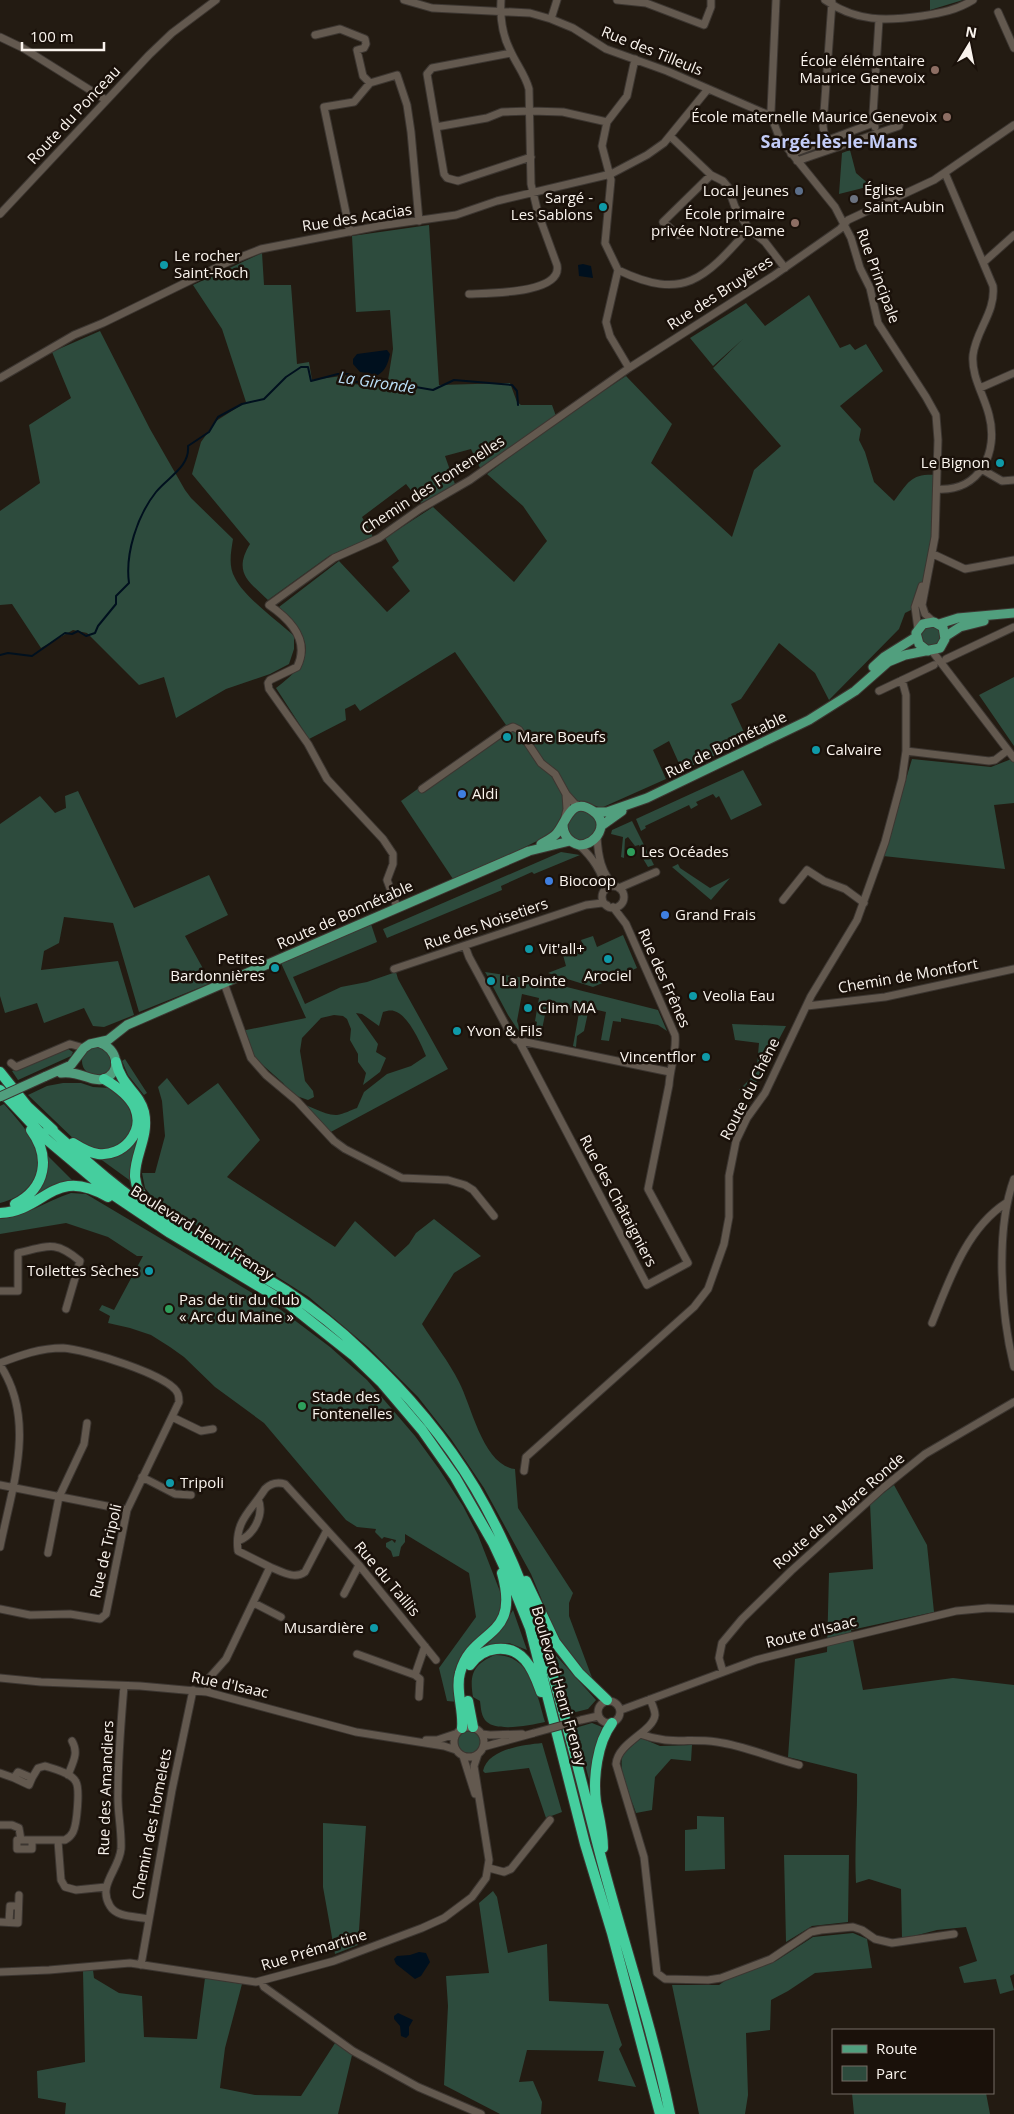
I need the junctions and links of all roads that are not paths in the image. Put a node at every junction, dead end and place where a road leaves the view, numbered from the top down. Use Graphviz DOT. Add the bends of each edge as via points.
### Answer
graph roads {
  1 [pos="216,0"];
  2 [pos="404,0"];
  3 [pos="501,0"];
  4 [pos="557,0"];
  5 [pos="617,0"];
  6 [pos="710,0"];
  7 [pos="776,0"];
  8 [pos="826,0"];
  9 [pos="974,0"];
  10 [pos="832,2"];
  11 [pos="501,12"];
  12 [pos="998,12"];
  13 [pos="550,19"];
  14 [pos="880,20"];
  15 [pos="315,35"];
  16 [pos="0,37"];
  17 [pos="1014,48"];
  18 [pos="511,53"];
  19 [pos="636,59"];
  20 [pos="370,82"];
  21 [pos="708,89"];
  22 [pos="106,100"];
  23 [pos="531,110"];
  24 [pos="771,116"];
  25 [pos="607,122"];
  26 [pos="874,123"];
  27 [pos="1014,125"];
  28 [pos="436,127"];
  29 [pos="876,132"];
  30 [pos="670,136"];
  31 [pos="824,141"];
  32 [pos="827,150"];
  33 [pos="791,154"];
  34 [pos="531,157"];
  35 [pos="797,161"];
  36 [pos="945,173"];
  37 [pos="611,174"];
  38 [pos="711,176"];
  39 [pos="532,192"];
  40 [pos="0,214"];
  41 [pos="419,221"];
  42 [pos="844,224"];
  43 [pos="749,229"];
  44 [pos="350,232"];
  45 [pos="1014,235"];
  46 [pos="678,236"];
  47 [pos="984,262"];
  48 [pos="785,268"];
  49 [pos="618,270"];
  50 [pos="469,294"];
  51 [pos="629,368"];
  52 [pos="1014,373"];
  53 [pos="0,378"];
  54 [pos="610,383"];
  55 [pos="980,388"];
  56 [pos="983,470"];
  57 [pos="1014,480"];
  58 [pos="937,489"];
  59 [pos="933,554"];
  60 [pos="1014,560"];
  61 [pos="928,573"];
  62 [pos="1014,615"];
  63 [pos="936,623"];
  64 [pos="1014,627"];
  65 [pos="917,633"];
  66 [pos="945,639"];
  67 [pos="930,651"];
  68 [pos="946,659"];
  69 [pos="934,665"];
  70 [pos="951,674"];
  71 [pos="902,680"];
  72 [pos="879,691"];
  73 [pos="830,708"];
  74 [pos="1008,750"];
  75 [pos="906,751"];
  76 [pos="1014,758"];
  77 [pos="422,789"];
  78 [pos="566,794"];
  79 [pos="633,804"];
  80 [pos="584,807"];
  81 [pos="594,812"];
  82 [pos="564,820"];
  83 [pos="601,826"];
  84 [pos="597,837"];
  85 [pos="570,841"];
  86 [pos="579,845"];
  87 [pos="529,850"];
  88 [pos="656,872"];
  89 [pos="640,881"];
  90 [pos="617,887"];
  91 [pos="604,892"];
  92 [pos="623,900"];
  93 [pos="783,900"];
  94 [pos="864,903"];
  95 [pos="586,906"];
  96 [pos="610,906"];
  97 [pos="398,907"];
  98 [pos="626,924"];
  99 [pos="465,946"];
  100 [pos="394,969"];
  101 [pos="1014,969"];
  102 [pos="224,983"];
  103 [pos="807,1006"];
  104 [pos="134,1022"];
  105 [pos="518,1041"];
  106 [pos="100,1043"];
  107 [pos="82,1052"];
  108 [pos="115,1058"];
  109 [pos="11,1063"];
  110 [pos="0,1072"];
  111 [pos="670,1072"];
  112 [pos="85,1075"];
  113 [pos="44,1077"];
  114 [pos="104,1079"];
  115 [pos="0,1090"];
  116 [pos="5,1099"];
  117 [pos="48,1127"];
  118 [pos="1014,1179"];
  119 [pos="1006,1203"];
  120 [pos="0,1207"];
  121 [pos="0,1213"];
  122 [pos="494,1216"];
  123 [pos="147,1219"];
  124 [pos="169,1224"];
  125 [pos="0,1291"];
  126 [pos="66,1308"];
  127 [pos="932,1323"];
  128 [pos="0,1364"];
  129 [pos="1014,1367"];
  130 [pos="1014,1402"];
  131 [pos="172,1417"];
  132 [pos="87,1423"];
  133 [pos="213,1429"];
  134 [pos="524,1471"];
  135 [pos="142,1477"];
  136 [pos="0,1485"];
  137 [pos="12,1487"];
  138 [pos="191,1495"];
  139 [pos="59,1497"];
  140 [pos="258,1499"];
  141 [pos="126,1510"];
  142 [pos="327,1530"];
  143 [pos="238,1542"];
  144 [pos="498,1543"];
  145 [pos="0,1547"];
  146 [pos="48,1553"];
  147 [pos="359,1565"];
  148 [pos="270,1567"];
  149 [pos="344,1594"];
  150 [pos="254,1603"];
  151 [pos="1014,1608"];
  152 [pos="0,1609"];
  153 [pos="282,1617"];
  154 [pos="425,1646"];
  155 [pos="356,1654"];
  156 [pos="436,1660"];
  157 [pos="723,1672"];
  158 [pos="415,1674"];
  159 [pos="0,1680"];
  160 [pos="124,1686"];
  161 [pos="193,1690"];
  162 [pos="207,1692"];
  163 [pos="419,1697"];
  164 [pos="608,1700"];
  165 [pos="650,1700"];
  166 [pos="620,1710"];
  167 [pos="598,1716"];
  168 [pos="554,1722"];
  169 [pos="612,1723"];
  170 [pos="478,1730"];
  171 [pos="459,1731"];
  172 [pos="534,1733"];
  173 [pos="640,1734"];
  174 [pos="72,1741"];
  175 [pos="408,1741"];
  176 [pos="483,1747"];
  177 [pos="456,1750"];
  178 [pos="478,1754"];
  179 [pos="463,1756"];
  180 [pos="799,1765"];
  181 [pos="0,1773"];
  182 [pos="68,1775"];
  183 [pos="480,1806"];
  184 [pos="550,1820"];
  185 [pos="0,1824"];
  186 [pos="58,1841"];
  187 [pos="603,1864"];
  188 [pos="489,1868"];
  189 [pos="106,1887"];
  190 [pos="19,1895"];
  191 [pos="148,1919"];
  192 [pos="0,1922"];
  193 [pos="954,1934"];
  194 [pos="141,1965"];
  195 [pos="0,1972"];
  196 [pos="261,1981"];
  197 [pos="480,2114"];
  198 [pos="660,2114"];
  199 [pos="670,2114"];
  1 -- 22 [label="street, Route du Ponceau" via="172,33"];
  2 -- 11 [label="street, Rue des Tilleuls" via="432,8"];
  3 -- 11 [label="street"];
  4 -- 13 [label="street"];
  5 -- 6 [label="street" via="646,3 704,25 711,7"];
  7 -- 24 [label="street"];
  8 -- 10 [label="street"];
  9 -- 14 [label="street" via="952,10"];
  10 -- 14 [label="street" via="856,14"];
  10 -- 31 [label="street"];
  11 -- 13 [label="street, Rue des Tilleuls" via="530,13"];
  11 -- 18 [label="street" via="503,31"];
  12 -- 17 [label="street"];
  13 -- 19 [label="street, Rue des Tilleuls" via="573,28 606,49"];
  14 -- 26 [label="street"];
  15 -- 20 [label="street" via="340,29 365,39 364,48 357,50 364,76"];
  16 -- 22 [label="street"];
  18 -- 23 [label="street" via="527,81"];
  18 -- 28 [label="street" via="430,70 427,78"];
  19 -- 21 [label="street, Rue des Tilleuls"];
  19 -- 25 [label="street" via="626,96"];
  20 -- 41 [label="street" via="397,75 412,132"];
  20 -- 44 [label="street" via="354,102 324,107"];
  21 -- 24 [label="street, Rue des Tilleuls"];
  21 -- 30 [label="street, Rue des Acacias"];
  22 -- 40 [label="street, Route du Ponceau"];
  23 -- 25 [label="street" via="563,112"];
  23 -- 28 [label="street" via="502,112 487,118"];
  23 -- 34 [label="street"];
  24 -- 33 [label="street, Rue Principale" via="780,139"];
  25 -- 37 [label="street" via="602,146"];
  26 -- 29 [label="street"];
  26 -- 29 [label="street" via="897,116 902,121 899,126"];
  26 -- 31 [label="street"];
  27 -- 36 [label="street, Rue des Bruyères"];
  28 -- 34 [label="street" via="444,174 451,180 458,181"];
  29 -- 32 [label="street"];
  30 -- 37 [label="street, Rue des Acacias" via="648,155"];
  30 -- 38 [label="street"];
  31 -- 32 [label="street"];
  31 -- 33 [label="street"];
  32 -- 35 [label="street"];
  33 -- 35 [label="street, Rue Principale"];
  34 -- 39 [label="street"];
  35 -- 42 [label="street, Rue Principale" via="832,201"];
  36 -- 42 [label="street, Rue des Bruyères"];
  36 -- 47 [label="street"];
  37 -- 39 [label="street, Rue des Acacias"];
  37 -- 49 [label="street" via="605,243"];
  38 -- 43 [label="street" via="728,187 735,207"];
  38 -- 46 [label="street" via="663,222"];
  39 -- 41 [label="street, Rue des Acacias" via="456,216"];
  39 -- 50 [label="street" via="557,273 553,279 530,290"];
  41 -- 44 [label="street, Rue des Acacias"];
  42 -- 48 [label="street, Rue des Bruyères"];
  42 -- 58 [label="street, Rue Principale" via="862,276 870,288 878,323 936,415"];
  43 -- 48 [label="street" via="765,242"];
  43 -- 49 [label="street" via="712,269 691,281 660,285"];
  44 -- 53 [label="street, Rue des Acacias" via="291,242 245,255 74,335"];
  45 -- 47 [label="street"];
  47 -- 55 [label="street" via="994,293 991,310 974,349 974,367"];
  48 -- 51 [label="street, Rue des Bruyères"];
  49 -- 51 [label="street" via="606,322 610,336"];
  51 -- 54 [label="street, Rue des Bruyères"];
  52 -- 55 [label="street"];
  54 -- 97 [label="street, Chemin des Fontenelles" via="462,486 420,509 379,538 334,558 269,605 294,629 302,647 297,667 270,680 269,689 308,744 326,779 384,839 393,854 387,880"];
  55 -- 56 [label="street" via="990,416 991,433"];
  56 -- 57 [label="street" via="1002,481"];
  56 -- 58 [label="street" via="966,483"];
  58 -- 59 [label="street, Rue Principale"];
  59 -- 60 [label="street" via="965,569"];
  59 -- 61 [label="street, Rue Principale"];
  61 -- 63 [label="street" via="922,605 925,614"];
  61 -- 65 [label="street" via="916,602"];
  62 -- 63 [label="main road" via="958,618"];
  62 -- 66 [label="main road" via="970,624"];
  63 -- 65 [label="main road" via="926,622"];
  63 -- 66 [label="main road" via="942,627"];
  64 -- 68 [label="street"];
  65 -- 67 [label="main road" via="919,644"];
  65 -- 73 [label="main road" via="884,657"];
  66 -- 67 [label="main road" via="940,648"];
  66 -- 68 [label="street"];
  67 -- 70 [label="street"];
  67 -- 73 [label="main road" via="888,662"];
  68 -- 70 [label="street"];
  69 -- 71 [label="street"];
  70 -- 74 [label="street"];
  71 -- 72 [label="street"];
  71 -- 75 [label="street, Route du Chêne" via="906,695"];
  73 -- 79 [label="main road, Rue de Bonnétable"];
  74 -- 75 [label="street" via="988,762"];
  74 -- 76 [label="street"];
  75 -- 94 [label="street, Route du Chêne" via="894,812"];
  77 -- 78 [label="street" via="514,727 541,763 555,774"];
  78 -- 80 [label="street" via="575,804"];
  78 -- 82 [label="street"];
  79 -- 81 [label="main road" via="607,812"];
  79 -- 83 [label="main road"];
  80 -- 81 [label="main road"];
  80 -- 82 [label="main road" via="574,809"];
  81 -- 83 [label="main road"];
  82 -- 85 [label="main road" via="564,833"];
  82 -- 87 [label="main road" via="555,835"];
  83 -- 84 [label="main road"];
  84 -- 86 [label="main road" via="590,844"];
  84 -- 90 [label="street" via="604,872"];
  85 -- 86 [label="main road"];
  85 -- 87 [label="main road, Route de Bonnétable"];
  86 -- 91 [label="street" via="590,854 605,884"];
  87 -- 97 [label="main road, Route de Bonnétable"];
  88 -- 89 [label="street"];
  89 -- 90 [label="street"];
  89 -- 92 [label="street"];
  90 -- 91 [label="street"];
  90 -- 92 [label="street" via="623,892"];
  91 -- 95 [label="street, Rue des Noisetiers"];
  91 -- 96 [label="street" via="603,900"];
  92 -- 96 [label="street" via="617,907"];
  92 -- 98 [label="street, Rue des Frênes"];
  93 -- 94 [label="street" via="807,870 845,889"];
  94 -- 103 [label="street, Route du Chêne"];
  95 -- 96 [label="street, Rue des Noisetiers"];
  95 -- 99 [label="street, Rue des Noisetiers"];
  96 -- 98 [label="street, Rue des Frênes"];
  97 -- 102 [label="main road, Route de Bonnétable"];
  98 -- 111 [label="street, Rue des Frênes" via="676,1035"];
  99 -- 100 [label="street, Rue des Noisetiers"];
  99 -- 105 [label="street" via="510,1033"];
  101 -- 103 [label="street, Chemin de Montfort" via="885,997"];
  102 -- 104 [label="main road, Route de Bonnétable"];
  102 -- 122 [label="street" via="252,1058 334,1141 402,1178 448,1180 465,1185"];
  103 -- 134 [label="street, Route du Chêne" via="765,1093 747,1118 736,1142 729,1176 727,1230 708,1289 694,1307 526,1457"];
  104 -- 106 [label="main road, Route de Bonnétable"];
  104 -- 108 [label="main road, Route de Bonnétable" via="118,1037"];
  105 -- 111 [label="street"];
  105 -- 111 [label="street, Rue des Châtaigniers" via="647,1285 688,1263 648,1189"];
  106 -- 107 [label="main road, Route de Bonnétable" via="90,1044"];
  106 -- 108 [label="main road" via="110,1047"];
  107 -- 109 [label="street" via="70,1044 16,1067"];
  107 -- 112 [label="main road" via="79,1062"];
  107 -- 113 [label="main road, Route de Bonnétable" via="69,1067"];
  108 -- 114 [label="main road, Route de Bonnétable" via="111,1074"];
  108 -- 124 [label="highway" via="121,1078 144,1111 135,1180 147,1202"];
  110 -- 117 [label="highway"];
  112 -- 113 [label="main road" via="68,1072"];
  112 -- 114 [label="main road" via="96,1080"];
  113 -- 116 [label="main road, bridge"];
  114 -- 117 [label="highway" via="127,1096 137,1115 136,1131 125,1147 109,1154 96,1154"];
  115 -- 116 [label="highway"];
  116 -- 120 [label="highway" via="40,1145 43,1168 39,1182 30,1193 16,1203"];
  116 -- 123 [label="highway, Boulevard Henri Frenay" via="84,1172"];
  117 -- 124 [label="highway, Boulevard Henri Frenay" via="94,1169"];
  118 -- 119 [label="street"];
  119 -- 127 [label="street" via="986,1219 957,1264"];
  119 -- 129 [label="street" via="1002,1240 1004,1302"];
  121 -- 123 [label="highway" via="12,1211 60,1187 79,1185"];
  123 -- 144 [label="highway, Boulevard Henri Frenay" via="290,1305 364,1366 382,1383 438,1452"];
  124 -- 144 [label="highway, Boulevard Henri Frenay" via="283,1289 361,1350 411,1403 456,1460 476,1490"];
  125 -- 126 [label="street" via="18,1291 18,1253 57,1246 80,1261"];
  128 -- 131 [label="street, Rue de Tripoli" via="44,1349 64,1348 93,1353 124,1363 172,1386 179,1402"];
  128 -- 137 [label="street" via="14,1392 20,1418 21,1444"];
  130 -- 157 [label="street, Route de la Mare Ronde" via="926,1454 791,1571 742,1619 722,1644 719,1658"];
  131 -- 133 [label="street" via="201,1431"];
  131 -- 135 [label="street, Rue de Tripoli"];
  132 -- 139 [label="street" via="84,1444"];
  135 -- 138 [label="street" via="175,1494"];
  135 -- 141 [label="street, Rue de Tripoli"];
  136 -- 137 [label="street"];
  137 -- 139 [label="street"];
  137 -- 145 [label="street"];
  139 -- 141 [label="street"];
  139 -- 146 [label="street"];
  140 -- 142 [label="street, Rue du Taillis" via="268,1485 285,1484"];
  140 -- 143 [label="street" via="242,1519"];
  140 -- 143 [label="street" via="261,1506 256,1523 245,1539"];
  141 -- 152 [label="street, Rue de Tripoli" via="103,1618 70,1614 30,1615"];
  142 -- 147 [label="street, Rue du Taillis"];
  142 -- 148 [label="street" via="305,1572 291,1575"];
  143 -- 148 [label="street" via="238,1551"];
  144 -- 164 [label="highway" via="520,1568 555,1642 574,1667"];
  144 -- 168 [label="highway, Boulevard Henri Frenay" via="530,1628"];
  144 -- 171 [label="highway" via="507,1606 498,1626 468,1656 459,1674 463,1713"];
  144 -- 187 [label="highway, Boulevard Henri Frenay" via="521,1582 544,1646"];
  147 -- 149 [label="street"];
  147 -- 154 [label="street, Rue du Taillis"];
  148 -- 150 [label="street"];
  150 -- 153 [label="street"];
  150 -- 162 [label="street" via="226,1659 212,1674"];
  151 -- 157 [label="street, Route d'Isaac" via="972,1609 938,1615 756,1660"];
  154 -- 156 [label="street, Rue du Taillis"];
  154 -- 158 [label="street"];
  155 -- 158 [label="street"];
  157 -- 165 [label="street, Route d'Isaac"];
  158 -- 163 [label="street" via="420,1679"];
  159 -- 160 [label="street, Rue d'Isaac"];
  160 -- 161 [label="street, Rue d'Isaac"];
  160 -- 189 [label="street, Rue des Amandiers" via="118,1794 120,1852"];
  161 -- 162 [label="street, Rue d'Isaac"];
  161 -- 191 [label="street, Chemin des Homelets"];
  162 -- 175 [label="street, Rue d'Isaac" via="356,1732"];
  164 -- 166 [label="street"];
  164 -- 167 [label="street" via="600,1704"];
  165 -- 166 [label="street, Route d'Isaac"];
  165 -- 173 [label="street" via="655,1715"];
  166 -- 169 [label="street" via="618,1720"];
  167 -- 169 [label="street" via="602,1721"];
  167 -- 172 [label="street, bridge"];
  168 -- 170 [label="highway" via="533,1672 524,1659 515,1652 497,1648 480,1654 467,1670 465,1683"];
  168 -- 198 [label="highway, Boulevard Henri Frenay"];
  169 -- 187 [label="highway" via="601,1748 595,1786 603,1835"];
  170 -- 171 [label="street"];
  170 -- 172 [label="street" via="490,1735"];
  170 -- 176 [label="street"];
  171 -- 175 [label="street, Rue d'Isaac" via="437,1740"];
  171 -- 177 [label="street" via="453,1742"];
  172 -- 176 [label="street"];
  173 -- 180 [label="street" via="662,1741 730,1744"];
  173 -- 193 [label="street" via="620,1752 616,1764 644,1857 660,1977 721,1978 765,1962 812,1932 821,1930 852,1927 875,1939 892,1943"];
  174 -- 182 [label="street" via="76,1748 75,1757"];
  175 -- 177 [label="street, Rue d'Isaac"];
  176 -- 178 [label="street"];
  177 -- 179 [label="street"];
  178 -- 179 [label="street"];
  178 -- 183 [label="street" via="474,1766"];
  179 -- 183 [label="street"];
  181 -- 182 [label="street" via="14,1778 18,1772 32,1778 38,1768 45,1766"];
  182 -- 186 [label="street" via="77,1783 76,1824 71,1837"];
  183 -- 188 [label="street"];
  184 -- 188 [label="street" via="511,1869 504,1872"];
  185 -- 186 [label="street" via="19,1828 21,1840"];
  186 -- 189 [label="street" via="61,1880 65,1887 76,1890"];
  187 -- 199 [label="highway, Boulevard Henri Frenay"];
  188 -- 196 [label="street, Rue Prémartine" via="478,1892 444,1918 334,1961"];
  189 -- 191 [label="street" via="108,1902 117,1913"];
  190 -- 192 [label="street" via="18,1923"];
  191 -- 194 [label="street, Chemin des Homelets"];
  194 -- 195 [label="street, Rue Prémartine" via="119,1963"];
  194 -- 196 [label="street, Rue Prémartine" via="242,1981"];
  196 -- 197 [label="street" via="264,1988 352,2051 418,2087"];
}
